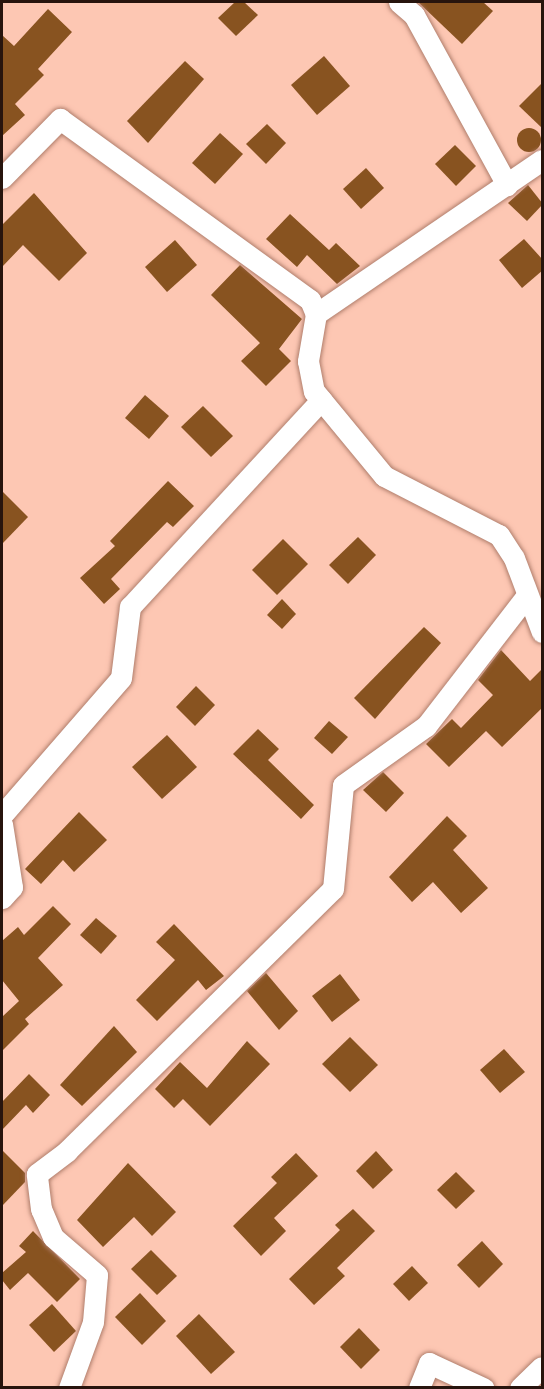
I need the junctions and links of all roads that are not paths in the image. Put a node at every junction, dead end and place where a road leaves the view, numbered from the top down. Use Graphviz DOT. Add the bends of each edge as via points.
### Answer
graph roads {
  1 [pos="399,2"];
  2 [pos="543,160"];
  3 [pos="2,178"];
  4 [pos="507,185"];
  5 [pos="316,314"];
  6 [pos="321,400"];
  7 [pos="525,598"];
  8 [pos="543,632"];
  9 [pos="2,815"];
  10 [pos="2,824"];
  11 [pos="2,898"];
  12 [pos="543,1367"];
  13 [pos="69,1388"];
  14 [pos="418,1388"];
  15 [pos="483,1388"];
  16 [pos="520,1388"];
  1 -- 4 [label="street" via="414,15"];
  2 -- 4 [label="street"];
  3 -- 5 [label="street" via="60,119 310,300"];
  4 -- 5 [label="street"];
  5 -- 6 [label="street" via="308,362"];
  6 -- 7 [label="street" via="384,476 499,535 514,558"];
  6 -- 9 [label="street" via="130,607 121,678"];
  7 -- 8 [label="street"];
  7 -- 13 [label="street" via="426,726 343,785 333,889 67,1151 37,1174 41,1209 53,1237 97,1275 93,1323"];
  10 -- 11 [label="street" via="12,887"];
  12 -- 16 [label="street"];
  14 -- 15 [label="street" via="429,1363"];
}
